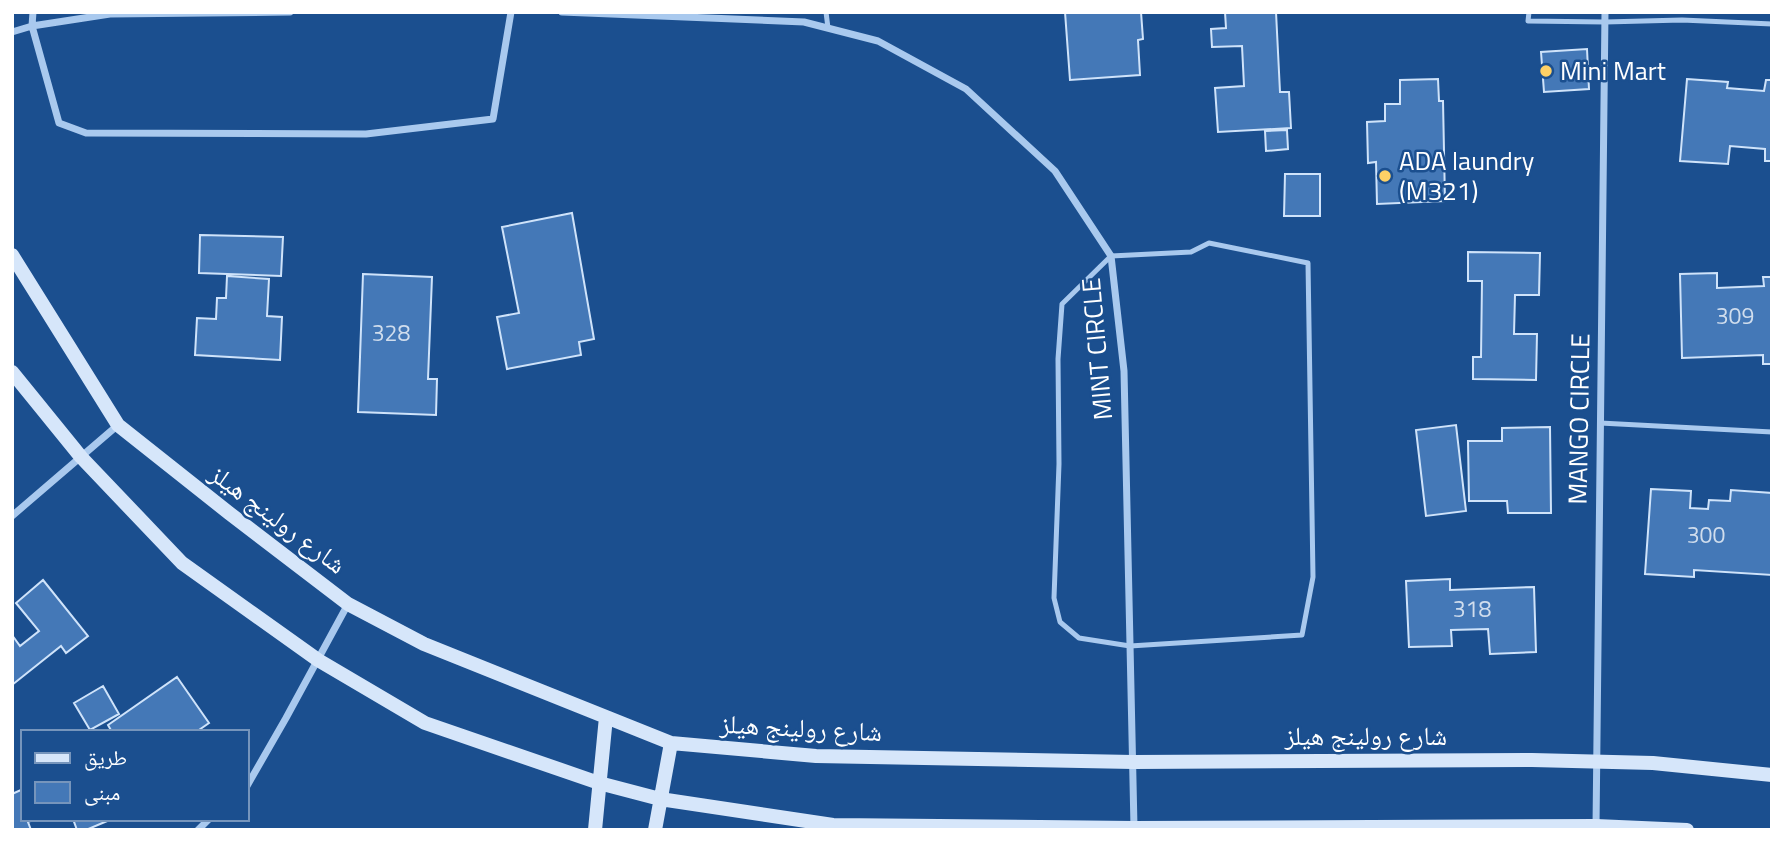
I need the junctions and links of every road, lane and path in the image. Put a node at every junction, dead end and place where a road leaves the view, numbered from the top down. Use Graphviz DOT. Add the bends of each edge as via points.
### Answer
graph roads {
  1 [pos="33,12"];
  2 [pos="290,12"];
  3 [pos="511,12"];
  4 [pos="562,12"];
  5 [pos="826,12"];
  6 [pos="1529,12"];
  7 [pos="1605,12"];
  8 [pos="1682,12"];
  9 [pos="1682,20"];
  10 [pos="1605,22"];
  11 [pos="1772,24"];
  12 [pos="32,26"];
  13 [pos="828,28"];
  14 [pos="12,32"];
  15 [pos="12,255"];
  16 [pos="1111,256"];
  17 [pos="12,372"];
  18 [pos="1600,423"];
  19 [pos="118,425"];
  20 [pos="1772,432"];
  21 [pos="81,457"];
  22 [pos="12,516"];
  23 [pos="348,604"];
  24 [pos="1130,646"];
  25 [pos="318,660"];
  26 [pos="606,717"];
  27 [pos="671,743"];
  28 [pos="1133,762"];
  29 [pos="1597,763"];
  30 [pos="1772,775"];
  31 [pos="599,783"];
  32 [pos="248,784"];
  33 [pos="660,799"];
  34 [pos="1596,828"];
  35 [pos="1134,829"];
  36 [pos="595,830"];
  37 [pos="654,830"];
  38 [pos="1687,830"];
  1 -- 12 [label="street"];
  2 -- 12 [label="street" via="110,14"];
  3 -- 12 [label="street" via="493,119 366,134 86,133 59,123"];
  4 -- 13 [label="street, MINT CIRCLE" via="804,22"];
  5 -- 13 [label="lane"];
  6 -- 10 [label="lane" via="1528,21"];
  7 -- 10 [label="street, MANGO CIRCLE"];
  8 -- 9 [label="lane"];
  9 -- 10 [label="lane"];
  9 -- 11 [label="lane"];
  10 -- 18 [label="street, MANGO CIRCLE"];
  12 -- 14 [label="street"];
  13 -- 16 [label="street, MINT CIRCLE" via="878,41 966,89 1055,171"];
  15 -- 19 [label="main road, شارع رولينج هيلز"];
  16 -- 24 [label="street, MINT CIRCLE" via="1124,371"];
  16 -- 24 [label="lane" via="1062,304 1054,598 1060,622 1079,638"];
  16 -- 24 [label="lane" via="1191,252 1209,243 1308,263 1313,577 1302,635"];
  17 -- 21 [label="main road"];
  18 -- 20 [label="lane"];
  18 -- 29 [label="street, MANGO CIRCLE"];
  19 -- 21 [label="street"];
  19 -- 23 [label="main road, شارع رولينج هيلز"];
  21 -- 22 [label="street"];
  21 -- 25 [label="main road" via="182,563"];
  23 -- 25 [label="street"];
  23 -- 26 [label="main road, شارع رولينج هيلز" via="424,644"];
  24 -- 28 [label="street, MINT CIRCLE"];
  25 -- 31 [label="main road" via="425,723"];
  25 -- 32 [label="street"];
  26 -- 27 [label="main road, شارع رولينج هيلز"];
  26 -- 31 [label="main road"];
  27 -- 28 [label="main road, شارع رولينج هيلز" via="816,756"];
  27 -- 33 [label="main road"];
  28 -- 29 [label="main road, شارع رولينج هيلز"];
  28 -- 35 [label="street, MINT CIRCLE"];
  29 -- 30 [label="main road, شارع رولينج هيلز" via="1653,763"];
  29 -- 34 [label="street, MANGO CIRCLE"];
  31 -- 33 [label="main road"];
  31 -- 36 [label="main road"];
  33 -- 35 [label="main road" via="832,825"];
  33 -- 37 [label="main road"];
  34 -- 35 [label="main road"];
  34 -- 38 [label="main road"];
}
